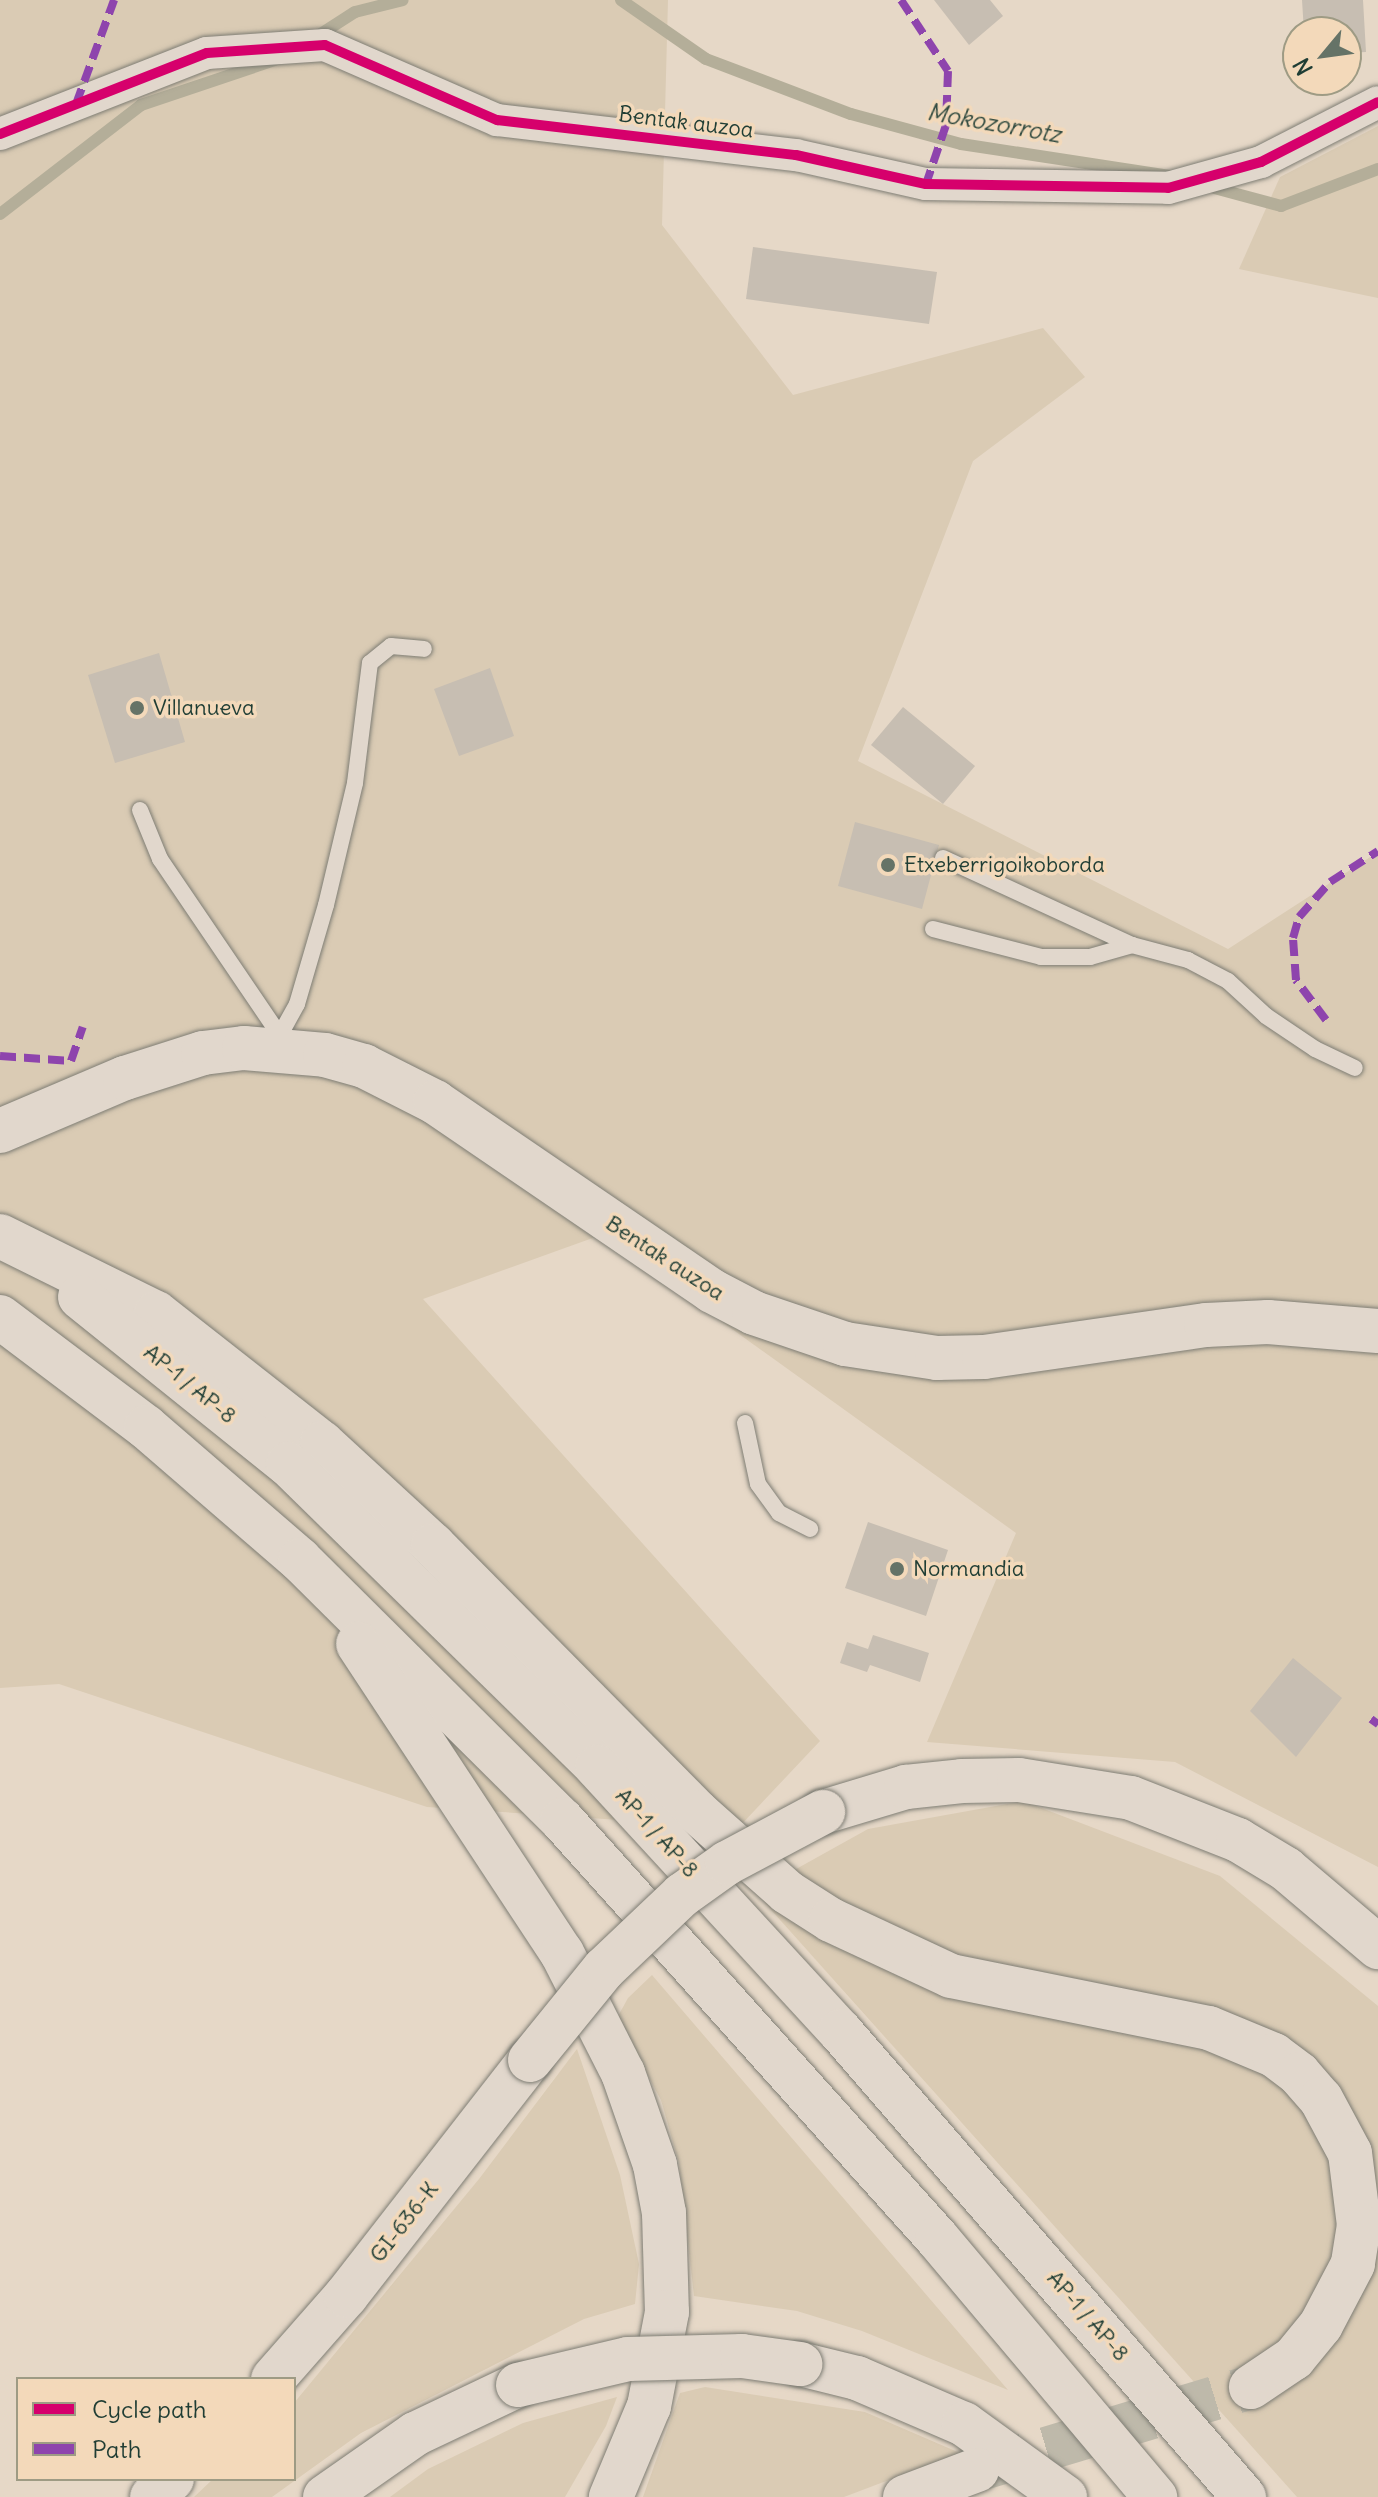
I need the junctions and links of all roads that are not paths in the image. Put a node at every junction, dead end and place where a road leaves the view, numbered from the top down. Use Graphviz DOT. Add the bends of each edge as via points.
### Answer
graph roads {
  1 [pos="1378,102"];
  2 [pos="0,134"];
  3 [pos="424,649"];
  4 [pos="140,810"];
  5 [pos="943,858"];
  6 [pos="933,929"];
  7 [pos="1132,945"];
  8 [pos="283,1042"];
  9 [pos="1355,1068"];
  10 [pos="0,1131"];
  11 [pos="0,1238"];
  12 [pos="0,1317"];
  13 [pos="1378,1331"];
  14 [pos="745,1423"];
  15 [pos="810,1529"];
  16 [pos="300,1560"];
  17 [pos="1378,1947"];
  18 [pos="275,2377"];
  19 [pos="1251,2387"];
  20 [pos="977,2470"];
  21 [pos="170,2481"];
  22 [pos="152,2497"];
  23 [pos="325,2497"];
  24 [pos="611,2497"];
  25 [pos="905,2497"];
  26 [pos="1065,2497"];
  27 [pos="1155,2497"];
  28 [pos="1244,2497"];
  1 -- 2 [label="street, Bentak auzoa" via="1261,162 1168,188 926,184 796,155 497,120 325,45 207,53"];
  3 -- 8 [label="lane" via="391,646 370,663 355,783 341,844"];
  4 -- 8 [label="lane" via="160,859"];
  5 -- 7 [label="lane"];
  6 -- 7 [label="lane" via="1041,957 1090,957"];
  7 -- 9 [label="lane" via="1188,960 1228,981 1266,1016"];
  8 -- 10 [label="main road, Bentak auzoa" via="203,1053 92,1091"];
  8 -- 13 [label="main road, Bentak auzoa" via="400,1082 712,1291 766,1318 845,1344 937,1358 984,1357 1206,1325 1268,1322"];
  11 -- 19 [label="main road" via="156,1313 322,1443 433,1545 697,1812 787,1892 831,1920 951,1976 1209,2028 1274,2055 1299,2074 1321,2099 1350,2153 1359,2225 1353,2264 1321,2325 1294,2358"];
  11 -- 28 [label="main road, AP-1 / AP-8" via="174,1369 288,1464 597,1767 840,2031"];
  12 -- 16 [label="main road" via="146,1427"];
  14 -- 15 [label="lane" via="758,1484 779,1513"];
  16 -- 24 [label="main road" via="535,1907 603,2030 641,2119 664,2213 667,2312 649,2406"];
  16 -- 27 [label="main road" via="618,1879 937,2238"];
  17 -- 18 [label="main road, GI-636-K, bridge" via="1331,1902 1274,1862 1198,1822 1131,1798 1019,1780 962,1781 906,1787 823,1812 750,1849 682,1895 604,1969 346,2296"];
  20 -- 25 [label="main road"];
  21 -- 22 [label="main road"];
  23 -- 26 [label="main road, bridge" via="415,2434 518,2385 628,2359 742,2356 857,2378 964,2424"];
}
